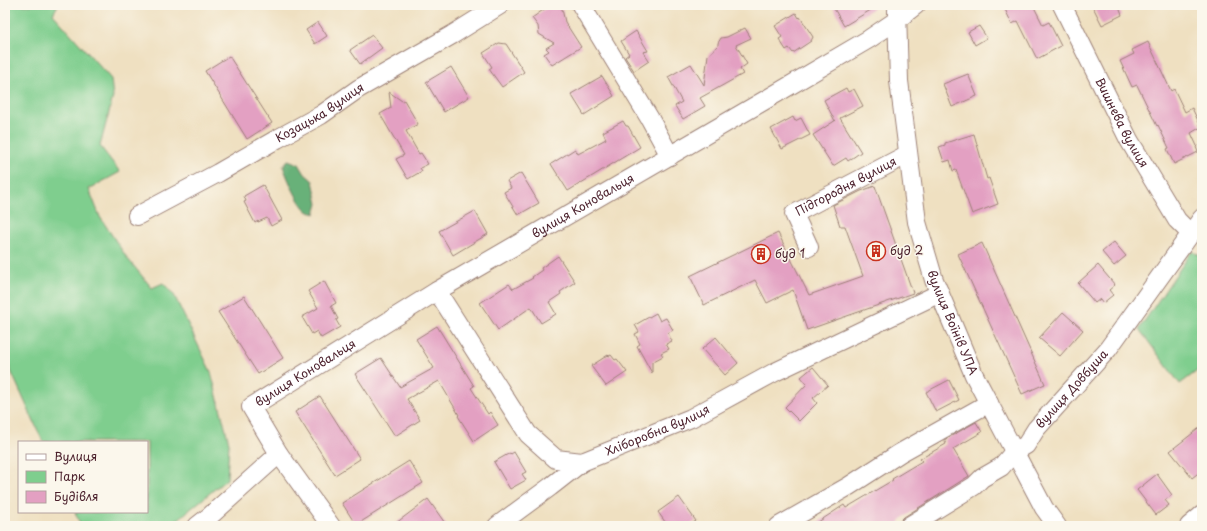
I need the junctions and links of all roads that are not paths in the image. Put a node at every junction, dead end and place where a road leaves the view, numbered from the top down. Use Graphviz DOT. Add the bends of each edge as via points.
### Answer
graph roads {
  1 [pos="500,5"];
  2 [pos="581,5"];
  3 [pos="916,5"];
  4 [pos="1062,5"];
  5 [pos="897,12"];
  6 [pos="908,154"];
  7 [pos="670,156"];
  8 [pos="137,216"];
  9 [pos="1202,218"];
  10 [pos="1191,234"];
  11 [pos="809,247"];
  12 [pos="437,291"];
  13 [pos="940,293"];
  14 [pos="989,403"];
  15 [pos="1014,452"];
  16 [pos="279,454"];
  17 [pos="582,462"];
  18 [pos="1202,515"];
  19 [pos="197,526"];
  20 [pos="331,526"];
  21 [pos="497,526"];
  22 [pos="779,526"];
  23 [pos="909,526"];
  24 [pos="1057,526"];
  25 [pos="1189,526"];
  1 -- 8 [label="street, Козацька вулиця" via="358,89 321,116"];
  2 -- 7 [label="street"];
  3 -- 5 [label="street, вулиця Коновальця"];
  4 -- 10 [label="street, Вишнева вулиця" via="1129,140 1177,220"];
  5 -- 6 [label="street, вулиця Воїнів УПА" via="899,81"];
  5 -- 7 [label="street, вулиця Коновальця" via="869,39"];
  6 -- 11 [label="street, Підгородня вулиця" via="794,214"];
  6 -- 13 [label="street, вулиця Воїнів УПА" via="917,222"];
  7 -- 12 [label="street, вулиця Коновальця"];
  9 -- 10 [label="street, вулиця Довбуша"];
  10 -- 15 [label="street, вулиця Довбуша" via="1108,349 1036,430 1026,445"];
  12 -- 16 [label="street, вулиця Коновальця" via="251,407"];
  12 -- 17 [label="street" via="528,434 556,458"];
  13 -- 14 [label="street, вулиця Воїнів УПА" via="974,375"];
  13 -- 17 [label="street, Хліборобна вулиця" via="775,372 691,418"];
  14 -- 15 [label="street, вулиця Воїнів УПА"];
  14 -- 22 [label="street"];
  15 -- 23 [label="street, вулиця Довбуша" via="1001,467"];
  15 -- 24 [label="street, вулиця Воїнів УПА" via="1044,508"];
  16 -- 19 [label="street"];
  16 -- 20 [label="street"];
  17 -- 21 [label="street"];
  18 -- 25 [label="street"];
}
